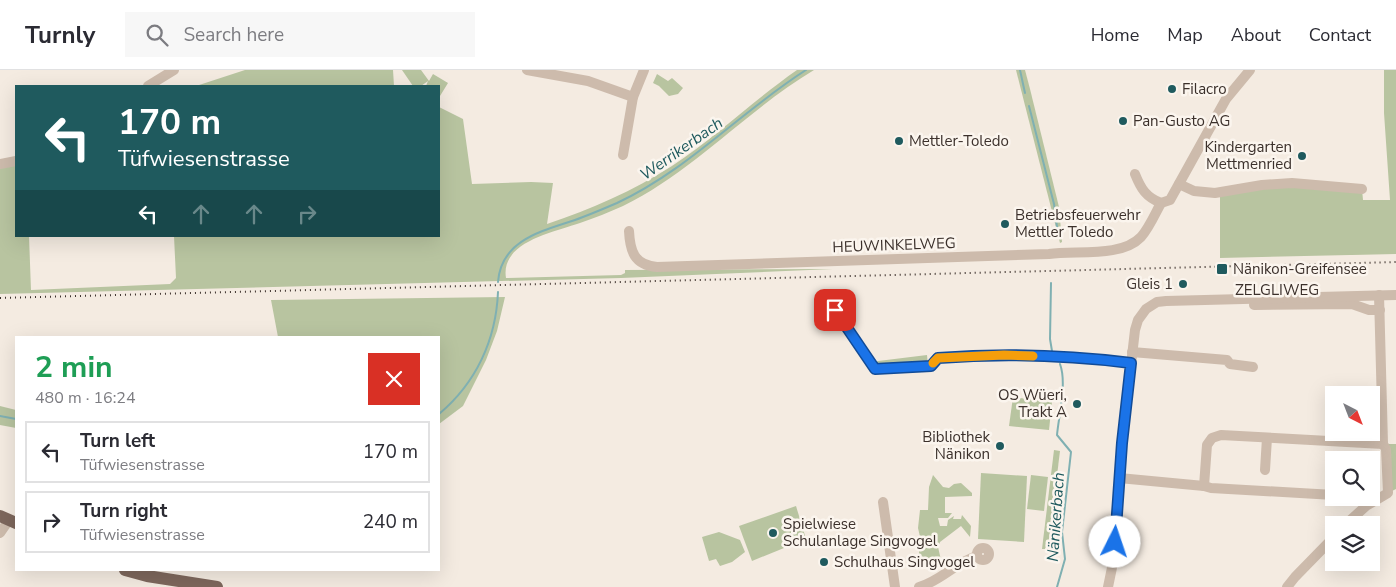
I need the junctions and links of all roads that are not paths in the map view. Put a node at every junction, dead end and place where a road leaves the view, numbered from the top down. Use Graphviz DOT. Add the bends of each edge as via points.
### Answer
graph roads {
  1 [pos="174,70"];
  2 [pos="527,70"];
  3 [pos="644,70"];
  4 [pos="1250,70"];
  5 [pos="150,85"];
  6 [pos="633,97"];
  7 [pos="623,156"];
  8 [pos="15,161"];
  9 [pos="0,164"];
  10 [pos="1135,174"];
  11 [pos="1179,184"];
  12 [pos="1362,189"];
  13 [pos="1161,203"];
  14 [pos="630,231"];
  15 [pos="1380,295"];
  16 [pos="1396,295"];
  17 [pos="1176,300"];
  18 [pos="835,310"];
  19 [pos="1380,310"];
  20 [pos="1132,352"];
  21 [pos="1131,363"];
  22 [pos="1253,367"];
  23 [pos="1267,438"];
  24 [pos="1383,444"];
  25 [pos="1265,470"];
  26 [pos="1120,478"];
  27 [pos="1204,486"];
  28 [pos="1325,494"];
  29 [pos="1380,496"];
  30 [pos="883,502"];
  31 [pos="1364,506"];
  32 [pos="1354,516"];
  33 [pos="1325,545"];
  34 [pos="977,556"];
  35 [pos="129,571"];
  36 [pos="217,587"];
  37 [pos="895,587"];
  38 [pos="919,587"];
  39 [pos="1108,587"];
  40 [pos="1287,587"];
  1 -- 5 [label="street"];
  2 -- 6 [label="street" via="588,81"];
  3 -- 6 [label="street"];
  4 -- 11 [label="street" via="1226,99"];
  6 -- 7 [label="street"];
  8 -- 9 [label="street"];
  10 -- 13 [label="street" via="1144,192"];
  11 -- 12 [label="street" via="1194,191 1215,193 1292,183"];
  11 -- 13 [label="street" via="1170,200"];
  13 -- 14 [label="street, HEUWINKELWEG" via="1142,235 1132,244 1112,250 1049,254 657,267 636,258 630,246"];
  15 -- 16 [label="street"];
  15 -- 17 [label="street"];
  15 -- 19 [label="street"];
  17 -- 19 [label="street, ZELGLIWEG" via="1190,306 1352,304"];
  17 -- 20 [label="street" via="1157,302 1146,309 1136,326"];
  18 -- 21 [label="street" via="875,369 931,366 938,358 1004,355"];
  19 -- 24 [label="street"];
  20 -- 21 [label="street"];
  20 -- 22 [label="street" via="1227,360 1230,364"];
  21 -- 26 [label="street"];
  23 -- 24 [label="street"];
  23 -- 25 [label="street"];
  23 -- 27 [label="street" via="1221,435 1212,438 1207,445"];
  24 -- 29 [label="street" via="1388,493"];
  26 -- 27 [label="street"];
  26 -- 39 [label="street" via="1114,558"];
  27 -- 28 [label="street"];
  30 -- 37 [label="street"];
  31 -- 32 [label="street"];
  33 -- 40 [label="street"];
  34 -- 38 [label="street"];
  35 -- 36 [label="main road"];
}
